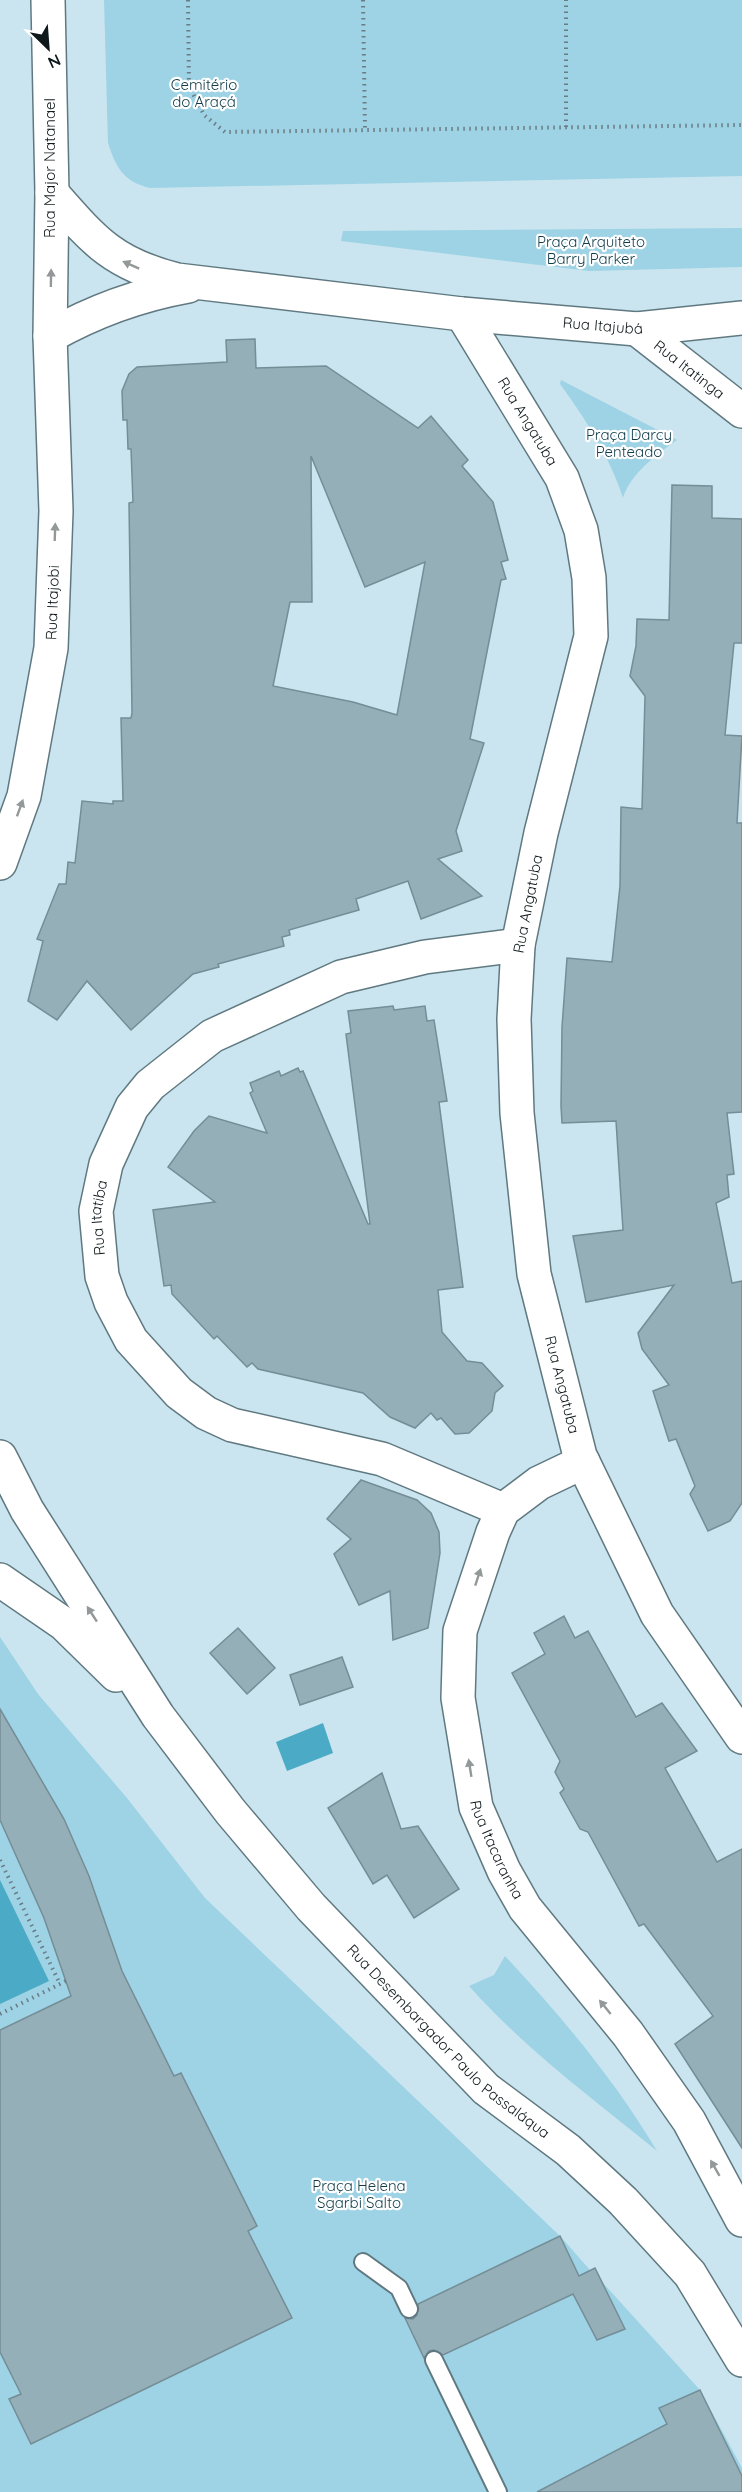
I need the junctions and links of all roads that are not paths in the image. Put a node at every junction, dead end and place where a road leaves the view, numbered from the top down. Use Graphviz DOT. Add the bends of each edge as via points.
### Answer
graph roads {
  1 [pos="48,0"];
  2 [pos="52,193"];
  3 [pos="208,282"];
  4 [pos="462,314"];
  5 [pos="742,318"];
  6 [pos="637,329"];
  7 [pos="50,336"];
  8 [pos="742,411"];
  9 [pos="0,862"];
  10 [pos="518,945"];
  11 [pos="0,1457"];
  12 [pos="583,1462"];
  13 [pos="13,1506"];
  14 [pos="503,1510"];
  15 [pos="0,1580"];
  16 [pos="158,1716"];
  17 [pos="742,1737"];
  18 [pos="742,2220"];
  19 [pos="363,2262"];
  20 [pos="409,2308"];
  21 [pos="434,2360"];
  22 [pos="742,2360"];
  23 [pos="498,2492"];
  1 -- 2 [label="street, Rua Major Natanael"];
  3 -- 2 [label="street, one-way" via="177,280 120,261 95,242"];
  7 -- 2 [label="street, Rua Major Natanael, one-way"];
  3 -- 4 [label="street"];
  3 -- 7 [label="street" via="125,300"];
  4 -- 6 [label="street, Rua Itajubá"];
  4 -- 10 [label="street, Rua Angatuba" via="562,478 581,530 589,578 591,636 541,833"];
  5 -- 6 [label="street, Rua Itajubá"];
  6 -- 8 [label="street, Rua Itatinga"];
  9 -- 7 [label="street, Rua Itajobi, one-way" via="24,796 51,648 56,511"];
  10 -- 12 [label="street, Rua Angatuba" via="514,1019 523,1190 534,1274"];
  10 -- 14 [label="street, Rua Itatiba" via="425,957 341,977 212,1036 150,1085 132,1107 106,1164 96,1211 102,1276 111,1302 131,1340 154,1368 197,1406 232,1425 382,1459"];
  11 -- 13 [label="street"];
  12 -- 14 [label="street, Rua Itacaranha" via="539,1483"];
  12 -- 17 [label="street, Rua Angatuba" via="657,1614"];
  16 -- 13 [label="street, Rua Desembargador Paulo Passaláqua, one-way"];
  18 -- 14 [label="street, Rua Itacaranha, one-way" via="688,2121 628,2034 525,1908 476,1807 458,1698 460,1631"];
  15 -- 16 [label="street, Rua Desembargador Paulo Passaláqua" via="64,1624"];
  16 -- 22 [label="street, Rua Desembargador Paulo Passaláqua" via="303,1898 395,1997 486,2089 568,2150 623,2201 690,2274"];
  19 -- 20 [label="lane" via="399,2288"];
  21 -- 23 [label="lane"];
}
